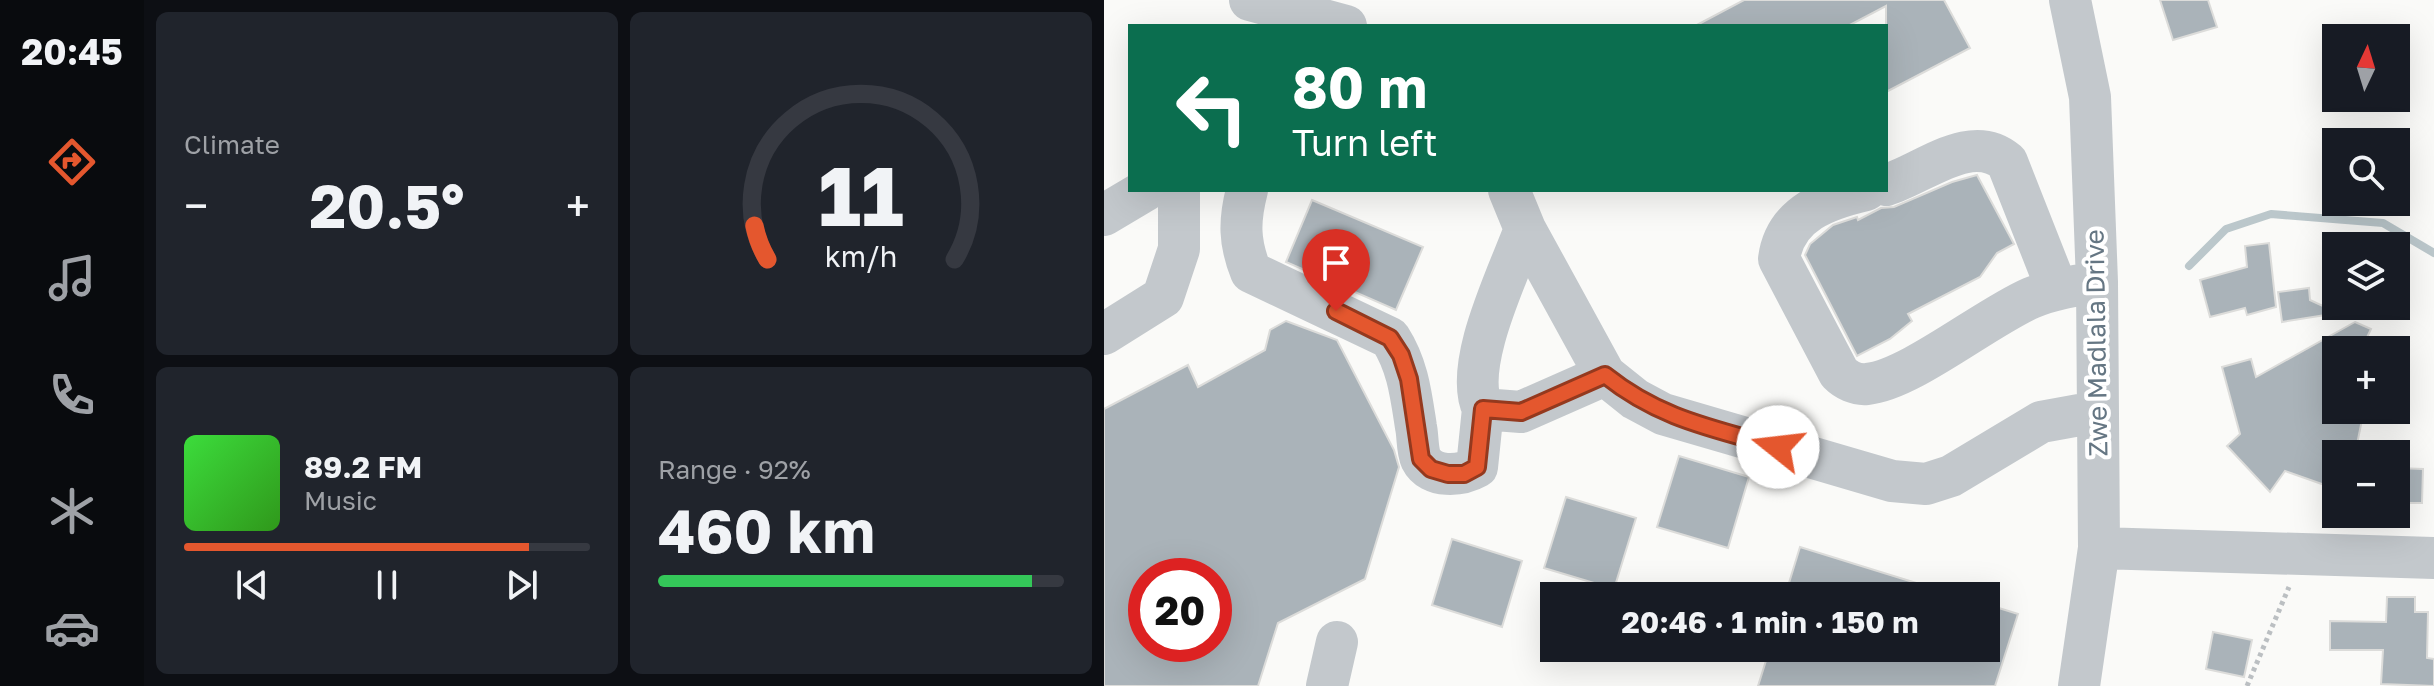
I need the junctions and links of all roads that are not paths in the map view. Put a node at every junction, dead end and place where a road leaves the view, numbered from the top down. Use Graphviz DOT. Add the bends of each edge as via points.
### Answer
graph roads {
  1 [pos="1250,0"];
  2 [pos="2070,0"];
  3 [pos="1291,19"];
  4 [pos="1330,24"];
  5 [pos="1888,184"];
  6 [pos="1143,192"];
  7 [pos="1179,192"];
  8 [pos="1246,192"];
  9 [pos="1510,192"];
  10 [pos="1859,192"];
  11 [pos="1104,215"];
  12 [pos="1525,229"];
  13 [pos="2077,285"];
  14 [pos="1104,334"];
  15 [pos="1605,375"];
  16 [pos="1483,409"];
  17 [pos="2096,412"];
  18 [pos="2099,548"];
  19 [pos="2434,558"];
  20 [pos="1337,642"];
  21 [pos="1327,686"];
  22 [pos="2079,686"];
  1 -- 3 [label="street"];
  2 -- 13 [label="street, Zwe Madlala Drive" via="2090,97"];
  3 -- 4 [label="street"];
  5 -- 13 [label="street" via="1973,150 1998,154"];
  6 -- 11 [label="street"];
  7 -- 14 [label="street" via="1179,249 1163,297"];
  8 -- 16 [label="street" via="1239,221 1241,248 1251,272 1390,338 1409,379 1421,459 1431,469 1464,474 1477,467"];
  9 -- 12 [label="street"];
  10 -- 13 [label="street" via="1810,209 1785,236 1779,259 1844,378 1867,384 1893,375 1988,319"];
  12 -- 15 [label="street"];
  12 -- 16 [label="street" via="1480,356 1476,394"];
  13 -- 17 [label="street, Zwe Madlala Drive"];
  15 -- 16 [label="street" via="1521,412"];
  15 -- 17 [label="street" via="1663,414 1892,481 1926,484 1951,476 2041,422"];
  17 -- 18 [label="street, Zwe Madlala Drive"];
  18 -- 19 [label="street"];
  18 -- 22 [label="street, Zwe Madlala Drive"];
  20 -- 21 [label="street"];
}
